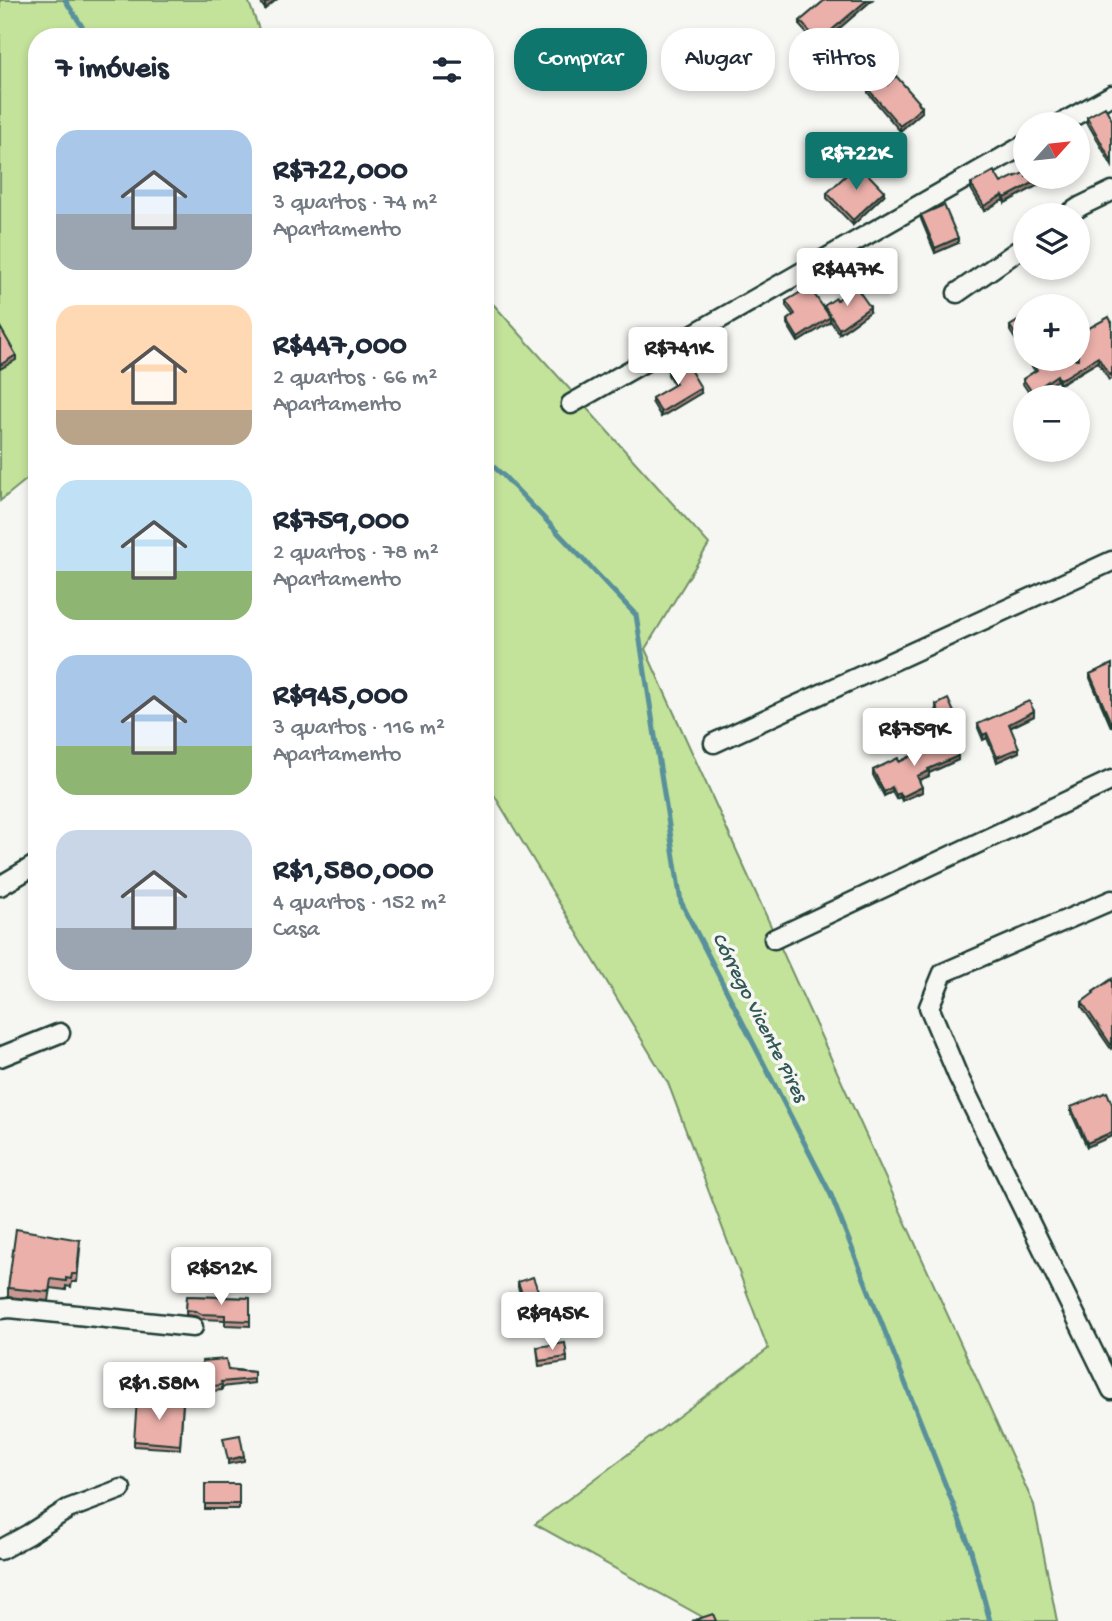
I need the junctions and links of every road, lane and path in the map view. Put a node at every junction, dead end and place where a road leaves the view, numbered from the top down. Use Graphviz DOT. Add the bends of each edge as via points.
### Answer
graph roads {
  1 [pos="1112,95"];
  2 [pos="1082,112"];
  3 [pos="1013,151"];
  4 [pos="1112,191"];
  5 [pos="1087,203"];
  6 [pos="1013,254"];
  7 [pos="957,293"];
  8 [pos="571,404"];
  9 [pos="1112,561"];
  10 [pos="714,743"];
  11 [pos="1112,780"];
  12 [pos="28,869"];
  13 [pos="0,886"];
  14 [pos="1112,900"];
  15 [pos="774,939"];
  16 [pos="60,1033"];
  17 [pos="0,1057"];
  18 [pos="0,1309"];
  19 [pos="193,1327"];
  20 [pos="1112,1391"];
  21 [pos="121,1489"];
  22 [pos="0,1550"];
  1 -- 2 [label="street"];
  3 -- 8 [label="street"];
  4 -- 5 [label="street"];
  6 -- 7 [label="street"];
  9 -- 10 [label="street"];
  11 -- 15 [label="street"];
  12 -- 13 [label="street"];
  14 -- 20 [label="street" via="943,973 929,1007 958,1076"];
  16 -- 17 [label="street"];
  18 -- 19 [label="street"];
  21 -- 22 [label="street" via="68,1509"];
}
